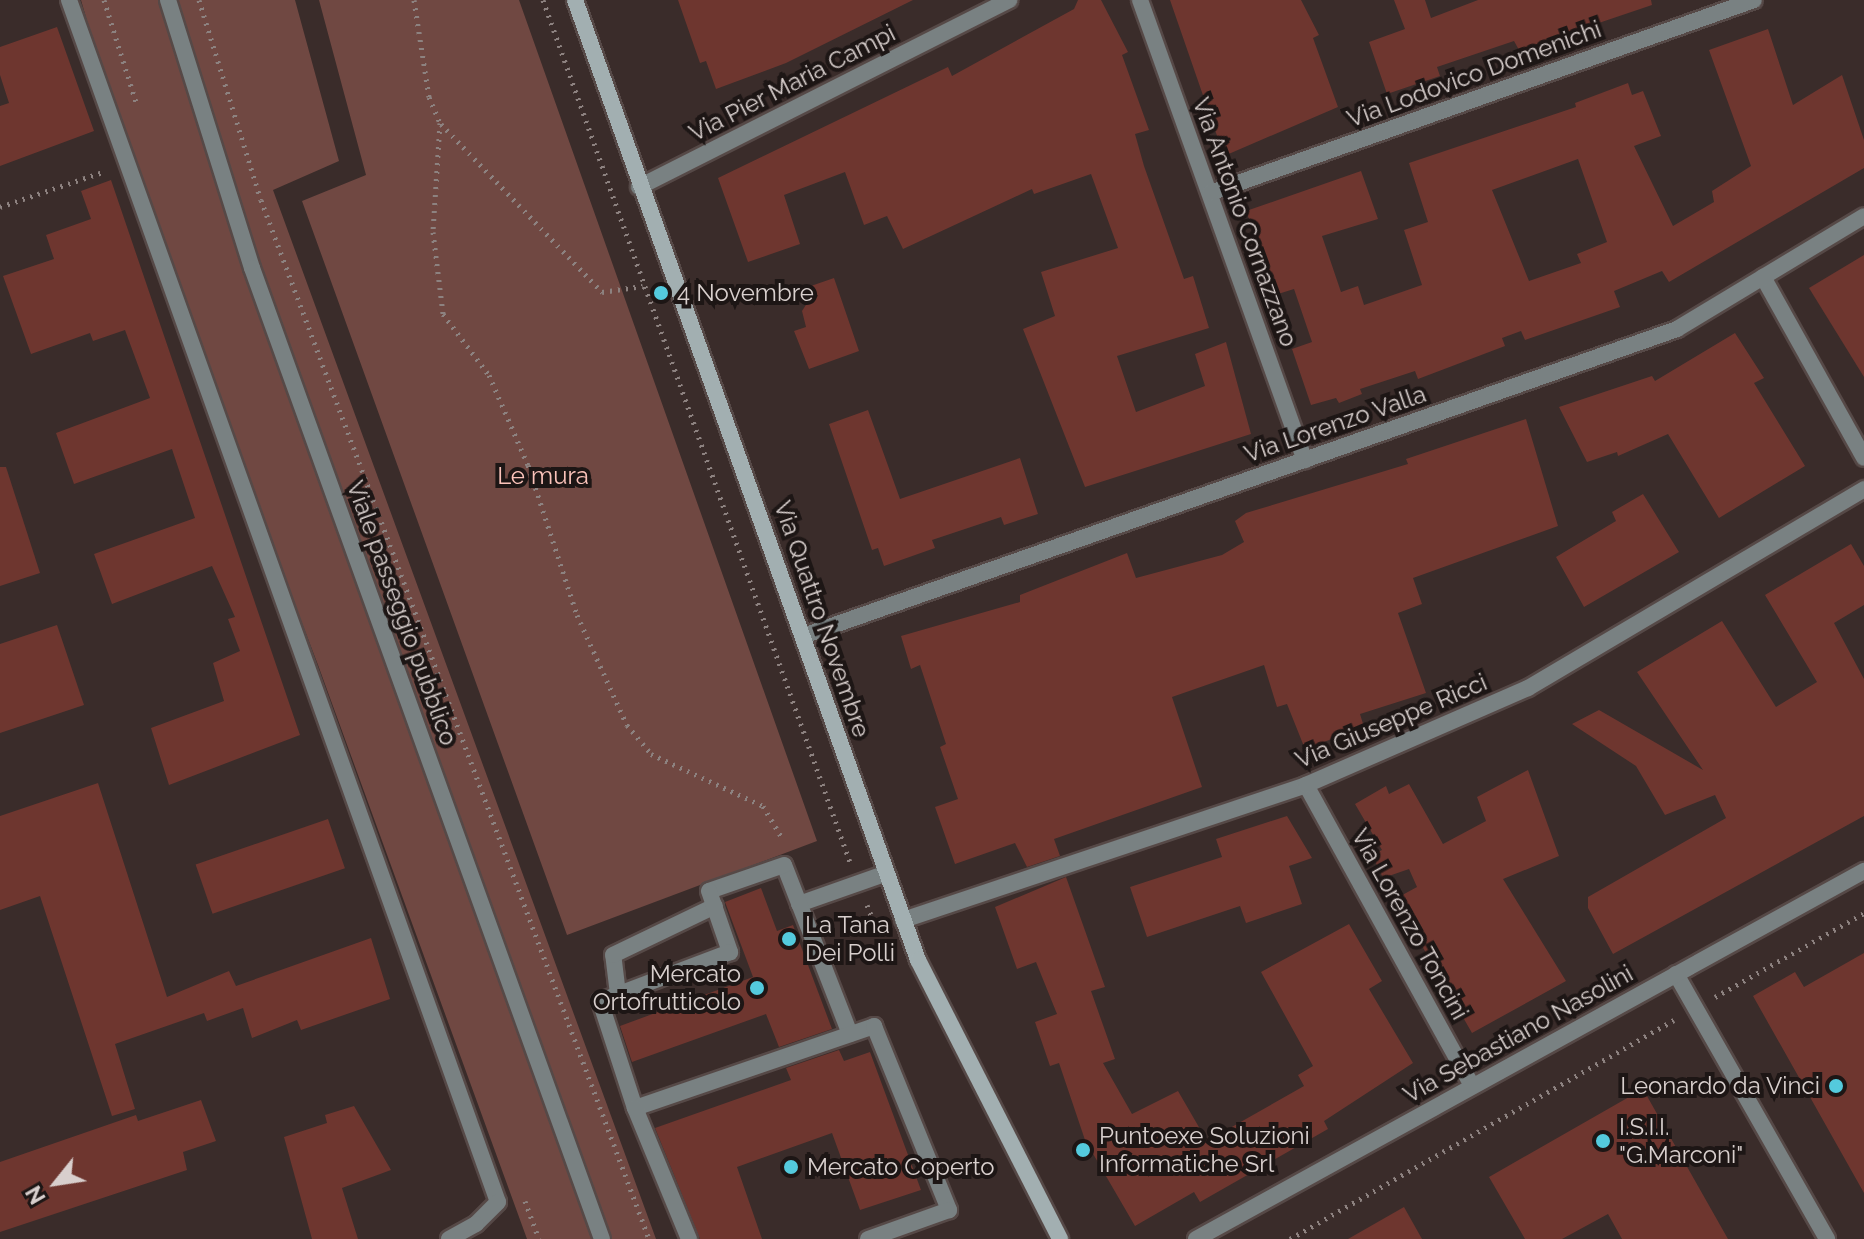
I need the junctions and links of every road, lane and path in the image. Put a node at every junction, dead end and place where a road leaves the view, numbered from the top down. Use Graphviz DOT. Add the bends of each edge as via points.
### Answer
graph roads {
  1 [pos="69,0"];
  2 [pos="168,0"];
  3 [pos="199,0"];
  4 [pos="414,0"];
  5 [pos="575,0"];
  6 [pos="1009,0"];
  7 [pos="1140,0"];
  8 [pos="1754,0"];
  9 [pos="440,123"];
  10 [pos="127,163"];
  11 [pos="639,187"];
  12 [pos="1210,193"];
  13 [pos="0,207"];
  14 [pos="1864,216"];
  15 [pos="1763,277"];
  16 [pos="643,286"];
  17 [pos="1864,458"];
  18 [pos="1305,460"];
  19 [pos="1864,489"];
  20 [pos="803,636"];
  21 [pos="1306,785"];
  22 [pos="784,865"];
  23 [pos="1864,871"];
  24 [pos="887,873"];
  25 [pos="799,904"];
  26 [pos="715,906"];
  27 [pos="1864,913"];
  28 [pos="903,920"];
  29 [pos="1676,974"];
  30 [pos="618,994"];
  31 [pos="1711,999"];
  32 [pos="1682,1015"];
  33 [pos="850,1034"];
  34 [pos="1472,1086"];
  35 [pos="635,1108"];
  36 [pos="449,1239"];
  37 [pos="602,1239"];
  38 [pos="649,1239"];
  39 [pos="689,1239"];
  40 [pos="868,1239"];
  41 [pos="1060,1239"];
  42 [pos="1196,1239"];
  43 [pos="1290,1239"];
  44 [pos="1827,1239"];
  1 -- 10 [label="street"];
  2 -- 37 [label="street, Viale passeggio pubblico" via="252,268"];
  3 -- 38 [label="path" via="261,200"];
  4 -- 9 [label="path" via="429,97"];
  5 -- 11 [label="main road, Via Quattro Novembre"];
  6 -- 11 [label="street, Via Pier Maria Campi"];
  7 -- 12 [label="street, Via Antonio Cornazzano"];
  8 -- 12 [label="street, Via Lodovico Domenichi"];
  9 -- 16 [label="path" via="602,292"];
  9 -- 22 [label="path" via="433,232 443,314 489,375 594,656 627,725 651,754 763,806 791,851"];
  10 -- 13 [label="path"];
  10 -- 36 [label="street" via="498,1202 476,1224"];
  11 -- 20 [label="main road, Via Quattro Novembre"];
  12 -- 18 [label="street, Via Antonio Cornazzano"];
  14 -- 15 [label="street, Via Lorenzo Valla"];
  15 -- 17 [label="street"];
  15 -- 18 [label="street, Via Lorenzo Valla" via="1677,329"];
  18 -- 20 [label="street, Via Lorenzo Valla"];
  19 -- 21 [label="street, Via Giuseppe Ricci" via="1528,688"];
  20 -- 24 [label="main road, Via Quattro Novembre"];
  21 -- 28 [label="street, Via Giuseppe Ricci"];
  21 -- 34 [label="street, Via Lorenzo Toncini"];
  22 -- 25 [label="street"];
  22 -- 26 [label="street" via="709,891"];
  23 -- 29 [label="street, Via Sebastiano Nasolini"];
  24 -- 25 [label="street"];
  24 -- 28 [label="main road, Via Quattro Novembre"];
  25 -- 33 [label="street"];
  26 -- 30 [label="street" via="613,955"];
  26 -- 30 [label="street" via="730,952"];
  27 -- 31 [label="path"];
  28 -- 41 [label="main road, Via Quattro Novembre" via="918,960"];
  29 -- 34 [label="street, Via Sebastiano Nasolini"];
  29 -- 44 [label="street"];
  30 -- 35 [label="street" via="600,1001"];
  32 -- 43 [label="path"];
  33 -- 35 [label="street"];
  33 -- 40 [label="street" via="874,1026 949,1210"];
  34 -- 42 [label="street, Via Sebastiano Nasolini"];
  35 -- 39 [label="street"];
}
